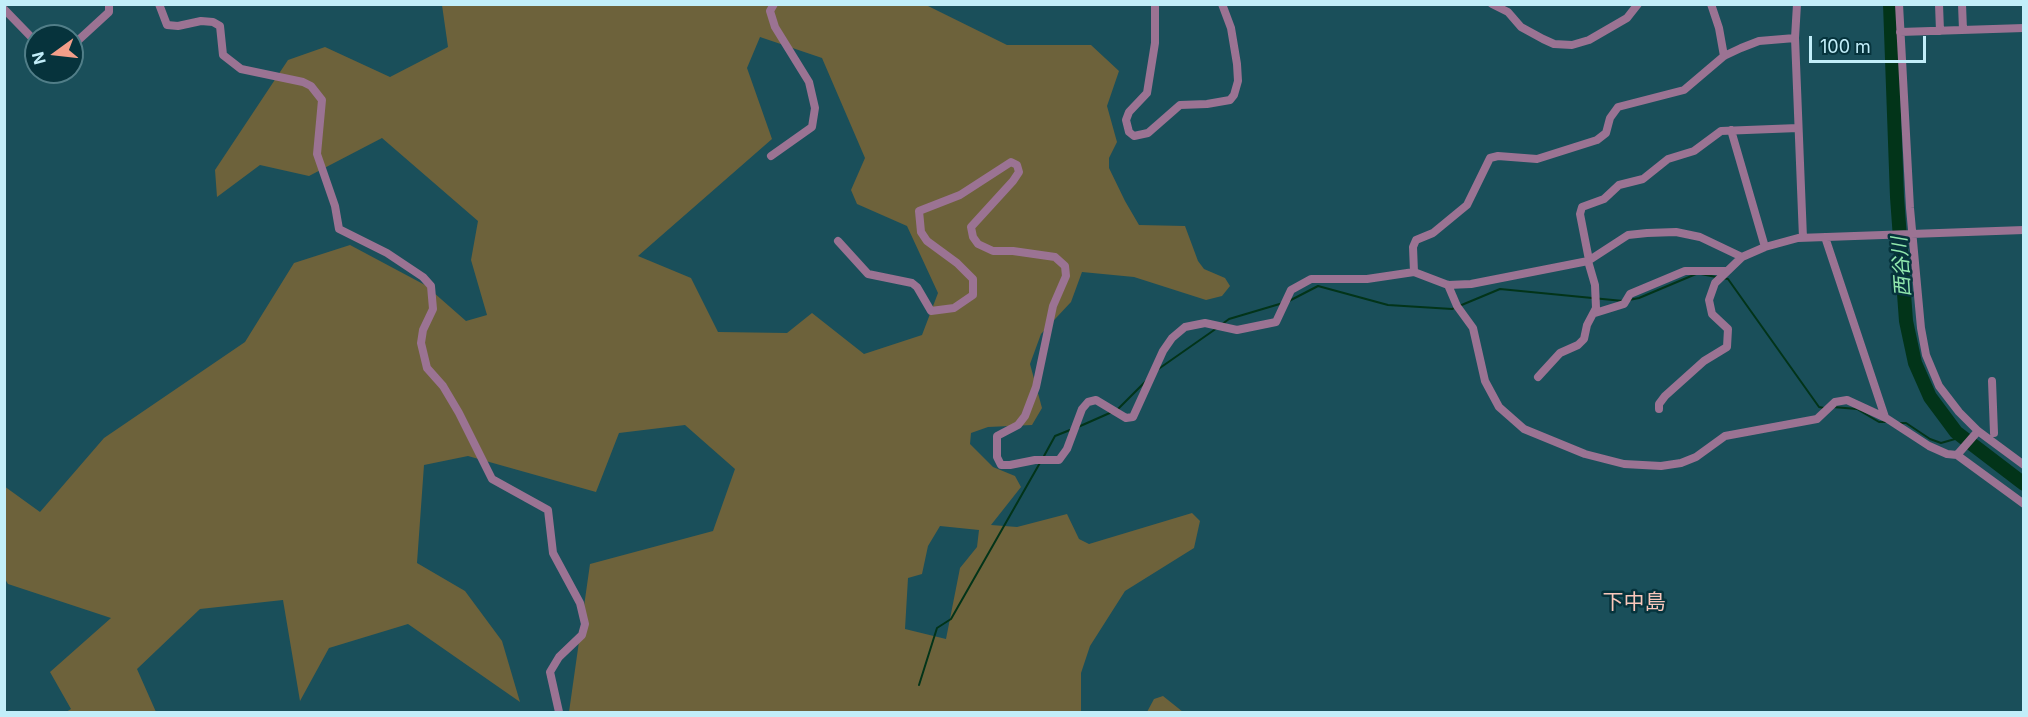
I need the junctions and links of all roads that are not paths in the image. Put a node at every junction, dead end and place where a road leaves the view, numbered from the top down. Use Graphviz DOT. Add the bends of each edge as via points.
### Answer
graph roads {
  1 [pos="109,4"];
  2 [pos="159,4"];
  3 [pos="774,4"];
  4 [pos="1155,4"];
  5 [pos="1222,4"];
  6 [pos="1492,4"];
  7 [pos="1638,4"];
  8 [pos="1711,4"];
  9 [pos="1797,4"];
  10 [pos="1899,4"];
  11 [pos="1939,4"];
  12 [pos="1962,4"];
  13 [pos="4,9"];
  14 [pos="2024,28"];
  15 [pos="24,30"];
  16 [pos="1963,30"];
  17 [pos="1940,31"];
  18 [pos="1900,32"];
  19 [pos="84,35"];
  20 [pos="1795,38"];
  21 [pos="1725,56"];
  22 [pos="1798,128"];
  23 [pos="1731,130"];
  24 [pos="771,156"];
  25 [pos="2024,230"];
  26 [pos="1913,234"];
  27 [pos="1825,237"];
  28 [pos="1803,238"];
  29 [pos="838,241"];
  30 [pos="1765,247"];
  31 [pos="1742,257"];
  32 [pos="1589,261"];
  33 [pos="1726,271"];
  34 [pos="1414,272"];
  35 [pos="1448,285"];
  36 [pos="1595,313"];
  37 [pos="1538,377"];
  38 [pos="1992,381"];
  39 [pos="1659,409"];
  40 [pos="1885,417"];
  41 [pos="1978,430"];
  42 [pos="1994,433"];
  43 [pos="1958,455"];
  44 [pos="2024,465"];
  45 [pos="2024,504"];
  46 [pos="559,712"];
  1 -- 19 [label="street" via="109,12"];
  2 -- 46 [label="street" via="167,25 201,21 220,26 223,55 241,69 311,86 322,100 318,154 339,229 387,254 431,286 433,309 421,343 427,368 459,413 492,479 548,510 553,553 580,603 585,624 582,635 559,657 550,672"];
  3 -- 24 [label="street" via="770,11 775,27 809,82 815,108 812,127"];
  4 -- 5 [label="street" via="1155,43 1147,93 1126,120 1134,136 1148,133 1180,105 1230,100 1234,95 1237,64"];
  6 -- 7 [label="street" via="1508,12 1527,31 1548,42 1566,45 1589,40 1627,18"];
  8 -- 21 [label="street"];
  9 -- 20 [label="street"];
  10 -- 18 [label="street"];
  11 -- 17 [label="street"];
  12 -- 16 [label="street"];
  13 -- 15 [label="street"];
  14 -- 16 [label="street"];
  16 -- 17 [label="street"];
  17 -- 18 [label="street"];
  18 -- 26 [label="street"];
  20 -- 21 [label="street" via="1759,41"];
  20 -- 22 [label="street"];
  21 -- 34 [label="street" via="1684,90 1618,107 1610,117 1606,133 1597,140 1537,159 1490,158 1467,205 1432,233 1416,240"];
  22 -- 23 [label="street"];
  22 -- 28 [label="street"];
  23 -- 30 [label="street"];
  23 -- 32 [label="street" via="1717,132 1694,151 1668,159 1644,178 1619,185 1605,198 1581,208"];
  25 -- 26 [label="street"];
  26 -- 27 [label="street"];
  26 -- 41 [label="street" via="1921,328 1931,371 1944,394"];
  27 -- 28 [label="street"];
  27 -- 40 [label="street"];
  28 -- 30 [label="street"];
  29 -- 34 [label="street" via="868,274 912,283 930,311 954,308 973,295 973,279 927,241 921,232 920,211 960,195 1011,162 1017,165 1019,172 1013,181 971,227 973,237 993,251 1055,257 1065,266 1066,276 1053,306 1036,387 1025,416 1018,425 997,436 1000,465 1059,460 1088,402 1096,400 1126,418 1133,417 1163,351 1185,327 1205,323 1238,330 1276,322 1292,290 1311,279 1367,279"];
  30 -- 31 [label="street"];
  31 -- 32 [label="street" via="1700,237 1664,232 1628,235"];
  31 -- 33 [label="street"];
  32 -- 35 [label="street" via="1471,285"];
  32 -- 36 [label="street"];
  33 -- 36 [label="street" via="1685,271 1630,294 1623,304"];
  33 -- 39 [label="street" via="1713,287 1709,300 1712,314 1728,329 1727,347 1704,361 1665,396"];
  34 -- 35 [label="street"];
  35 -- 40 [label="street" via="1473,328 1485,381 1499,406 1524,429 1585,454 1624,464 1681,463 1725,436 1817,419 1832,404 1844,399"];
  36 -- 37 [label="street" via="1582,341 1560,353"];
  38 -- 42 [label="street"];
  40 -- 43 [label="street" via="1929,446"];
  41 -- 43 [label="street"];
  41 -- 44 [label="street"];
  43 -- 45 [label="street"];
}
